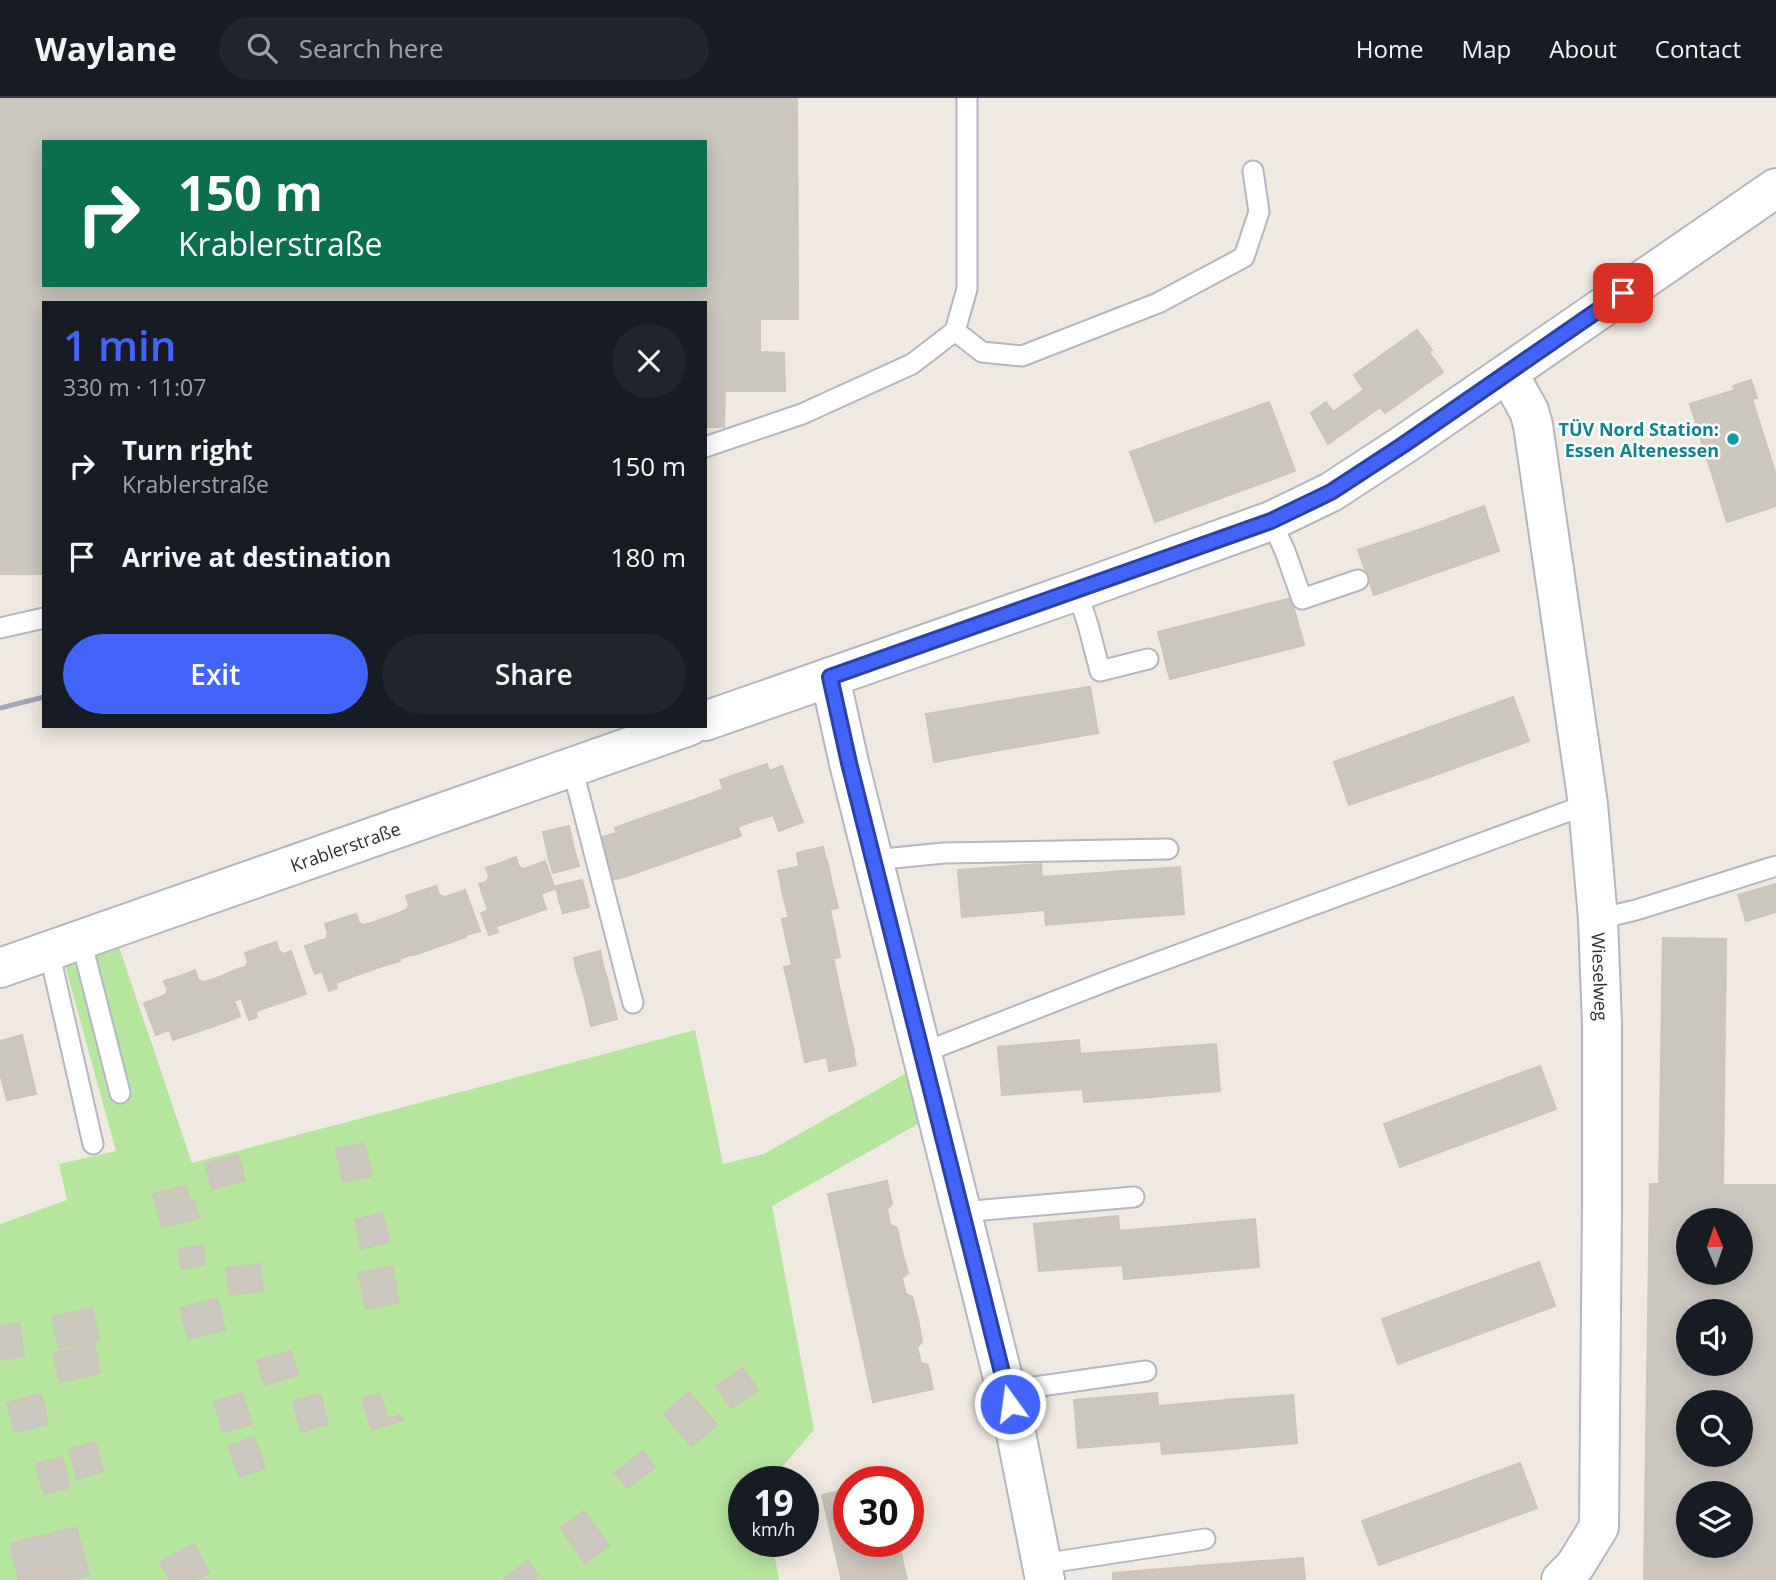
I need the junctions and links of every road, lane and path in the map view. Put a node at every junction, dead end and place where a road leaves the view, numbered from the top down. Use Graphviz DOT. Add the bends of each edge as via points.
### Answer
graph roads {
  1 [pos="967,98"];
  2 [pos="1254,171"];
  3 [pos="1776,188"];
  4 [pos="955,331"];
  5 [pos="1508,373"];
  6 [pos="707,446"];
  7 [pos="1271,521"];
  8 [pos="1359,580"];
  9 [pos="1077,591"];
  10 [pos="42,618"];
  11 [pos="0,628"];
  12 [pos="1149,659"];
  13 [pos="830,677"];
  14 [pos="707,720"];
  15 [pos="683,728"];
  16 [pos="572,767"];
  17 [pos="1588,804"];
  18 [pos="1168,849"];
  19 [pos="873,860"];
  20 [pos="1776,866"];
  21 [pos="1598,919"];
  22 [pos="65,945"];
  23 [pos="0,968"];
  24 [pos="633,1003"];
  25 [pos="922,1053"];
  26 [pos="120,1093"];
  27 [pos="93,1144"];
  28 [pos="1134,1197"];
  29 [pos="961,1212"];
  30 [pos="1146,1371"];
  31 [pos="1006,1391"];
  32 [pos="1205,1539"];
  33 [pos="1044,1572"];
  34 [pos="1561,1580"];
  1 -- 4 [label="lane" via="967,289"];
  2 -- 4 [label="lane" via="1259,212 1244,257 1158,303 1022,356 982,352"];
  3 -- 5 [label="street"];
  4 -- 6 [label="lane" via="912,364 802,414"];
  5 -- 7 [label="street" via="1331,492"];
  5 -- 17 [label="street, Wieselweg" via="1533,425"];
  7 -- 8 [label="lane" via="1302,599"];
  7 -- 9 [label="street"];
  9 -- 12 [label="lane" via="1100,671"];
  9 -- 13 [label="street"];
  10 -- 11 [label="lane"];
  13 -- 14 [label="street"];
  13 -- 19 [label="street"];
  15 -- 16 [label="street, Krablerstraße"];
  16 -- 22 [label="street, Krablerstraße"];
  16 -- 24 [label="lane"];
  17 -- 21 [label="street, Wieselweg"];
  17 -- 25 [label="lane"];
  18 -- 19 [label="lane" via="944,853"];
  19 -- 25 [label="street"];
  20 -- 21 [label="lane"];
  21 -- 34 [label="street, Wieselweg" via="1602,1024 1599,1527 1576,1566"];
  22 -- 23 [label="street, Krablerstraße"];
  22 -- 26 [label="lane"];
  22 -- 27 [label="lane"];
  25 -- 29 [label="street"];
  28 -- 29 [label="lane"];
  29 -- 31 [label="street"];
  30 -- 31 [label="lane"];
  31 -- 33 [label="street"];
  32 -- 33 [label="lane"];
}
